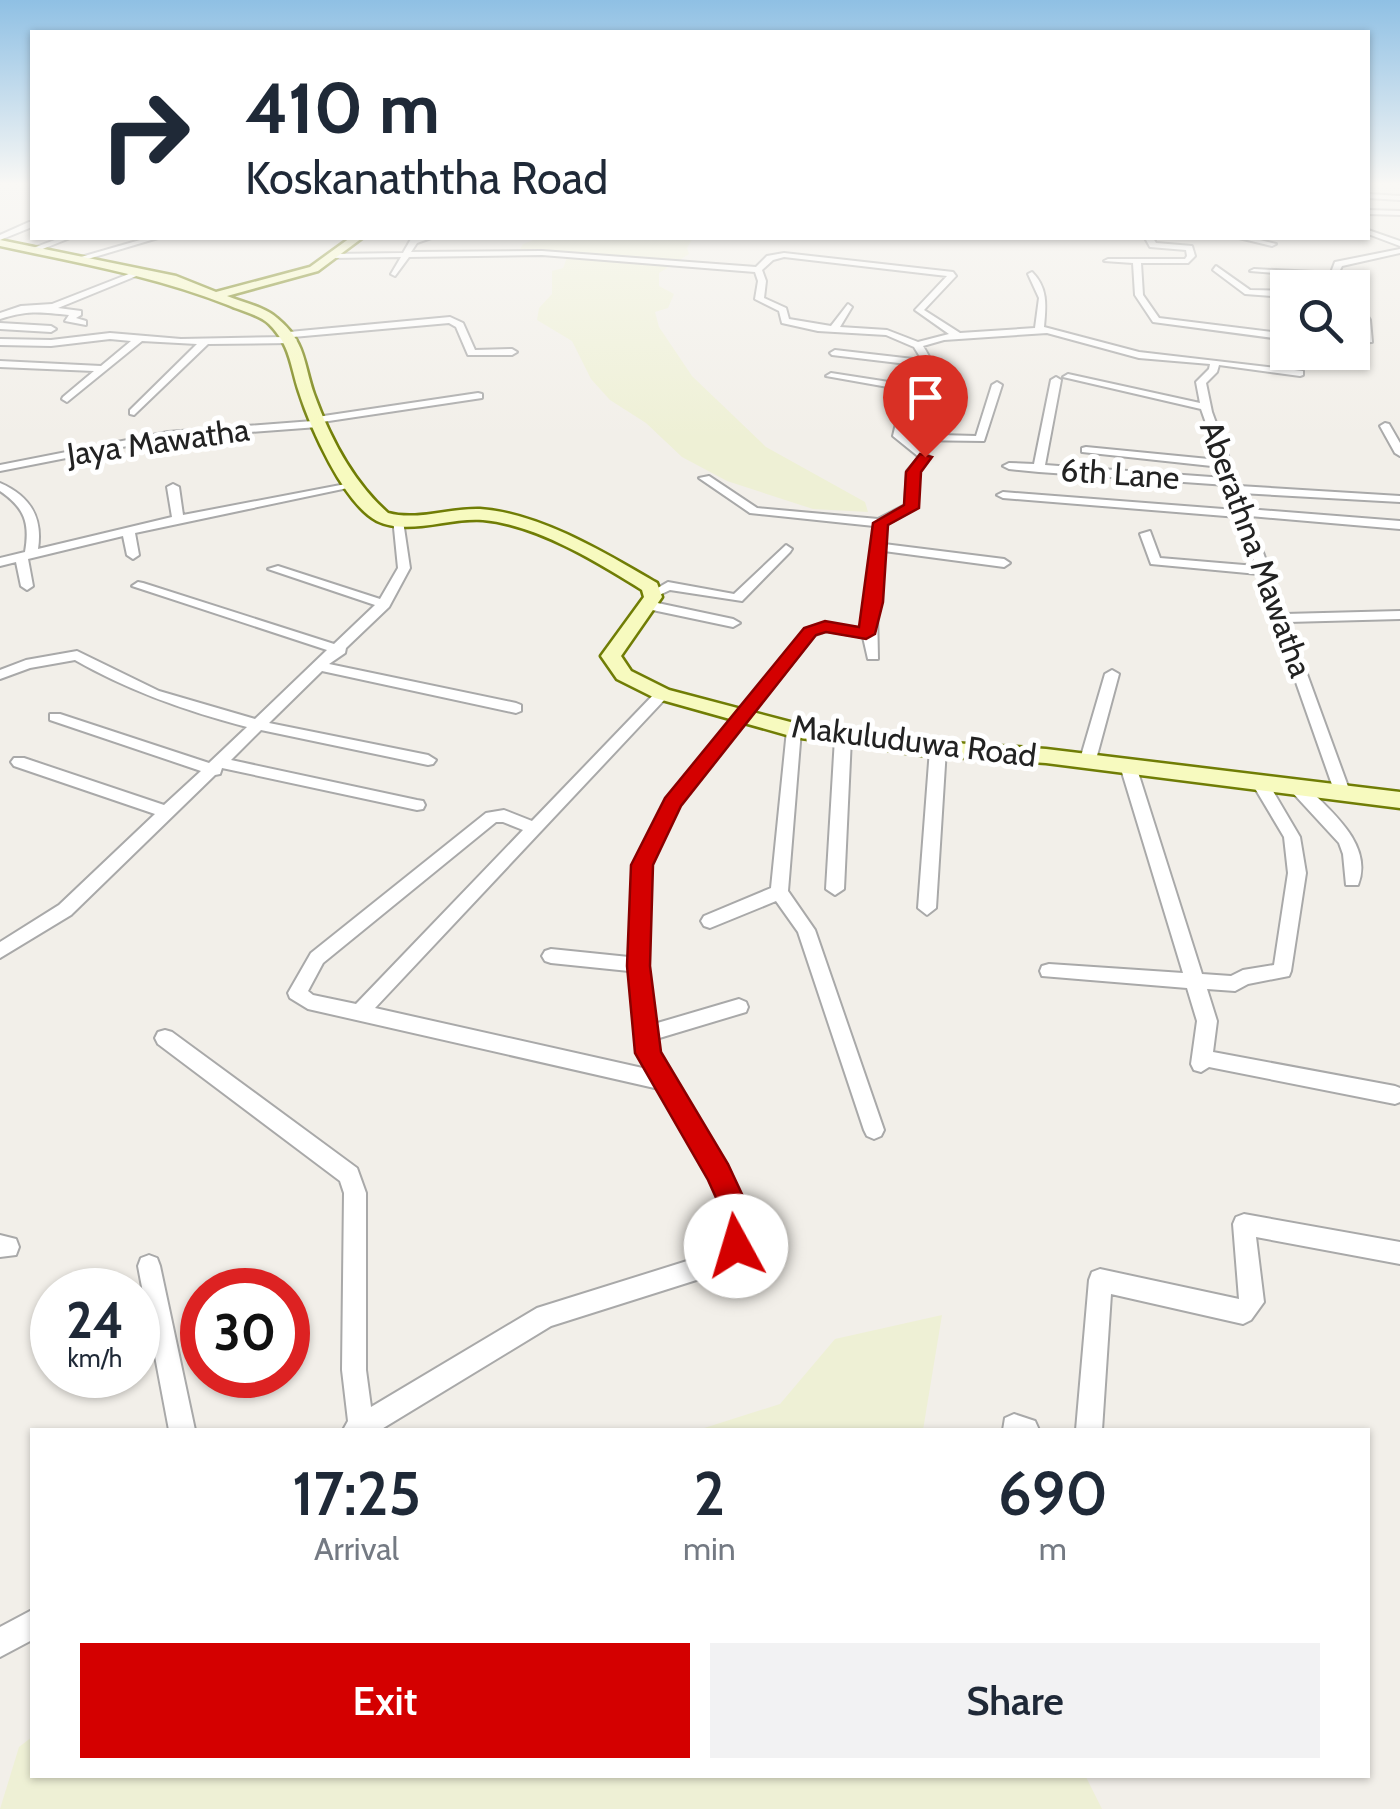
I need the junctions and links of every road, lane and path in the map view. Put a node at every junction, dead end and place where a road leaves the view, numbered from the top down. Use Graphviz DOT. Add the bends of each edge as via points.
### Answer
graph roads {
  1 [pos="129,269"];
  2 [pos="309,269"];
  3 [pos="398,269"];
  4 [pos="750,269"];
  5 [pos="913,269"];
  6 [pos="1137,269"];
  7 [pos="1218,269"];
  8 [pos="758,270"];
  9 [pos="1254,271"];
  10 [pos="142,272"];
  11 [pos="1270,272"];
  12 [pos="395,274"];
  13 [pos="1032,274"];
  14 [pos="1270,293"];
  15 [pos="220,294"];
  16 [pos="848,307"];
  17 [pos="45,309"];
  18 [pos="0,316"];
  19 [pos="1156,320"];
  20 [pos="83,324"];
  21 [pos="0,326"];
  22 [pos="50,330"];
  23 [pos="833,330"];
  24 [pos="1039,330"];
  25 [pos="1270,335"];
  26 [pos="958,336"];
  27 [pos="140,338"];
  28 [pos="291,338"];
  29 [pos="206,341"];
  30 [pos="0,342"];
  31 [pos="918,345"];
  32 [pos="512,352"];
  33 [pos="835,353"];
  34 [pos="1156,354"];
  35 [pos="1215,362"];
  36 [pos="0,364"];
  37 [pos="930,364"];
  38 [pos="104,368"];
  39 [pos="1090,372"];
  40 [pos="1300,372"];
  41 [pos="831,376"];
  42 [pos="997,385"];
  43 [pos="926,391"];
  44 [pos="478,396"];
  45 [pos="67,399"];
  46 [pos="1204,401"];
  47 [pos="134,412"];
  48 [pos="317,422"];
  49 [pos="1386,426"];
  50 [pos="898,436"];
  51 [pos="1086,450"];
  52 [pos="1400,452"];
  53 [pos="1224,464"];
  54 [pos="1010,466"];
  55 [pos="0,468"];
  56 [pos="1039,469"];
  57 [pos="705,478"];
  58 [pos="1233,485"];
  59 [pos="0,486"];
  60 [pos="173,486"];
  61 [pos="352,486"];
  62 [pos="1003,495"];
  63 [pos="1400,500"];
  64 [pos="1244,513"];
  65 [pos="178,520"];
  66 [pos="397,521"];
  67 [pos="880,523"];
  68 [pos="1400,524"];
  69 [pos="128,530"];
  70 [pos="1146,534"];
  71 [pos="879,547"];
  72 [pos="786,549"];
  73 [pos="26,554"];
  74 [pos="133,555"];
  75 [pos="0,562"];
  76 [pos="1004,563"];
  77 [pos="274,569"];
  78 [pos="1264,571"];
  79 [pos="28,586"];
  80 [pos="138,586"];
  81 [pos="651,599"];
  82 [pos="384,604"];
  83 [pos="1400,615"];
  84 [pos="1281,618"];
  85 [pos="732,622"];
  86 [pos="866,634"];
  87 [pos="340,650"];
  88 [pos="873,656"];
  89 [pos="322,667"];
  90 [pos="1112,674"];
  91 [pos="0,675"];
  92 [pos="662,694"];
  93 [pos="516,708"];
  94 [pos="742,714"];
  95 [pos="55,717"];
  96 [pos="262,726"];
  97 [pos="794,730"];
  98 [pos="843,738"];
  99 [pos="938,749"];
  100 [pos="428,760"];
  101 [pos="20,762"];
  102 [pos="1087,763"];
  103 [pos="219,766"];
  104 [pos="1129,769"];
  105 [pos="1261,785"];
  106 [pos="1298,788"];
  107 [pos="1342,792"];
  108 [pos="1400,800"];
  109 [pos="417,805"];
  110 [pos="169,813"];
  111 [pos="534,828"];
  112 [pos="1352,882"];
  113 [pos="835,889"];
  114 [pos="779,892"];
  115 [pos="927,908"];
  116 [pos="710,921"];
  117 [pos="9,937"];
  118 [pos="0,951"];
  119 [pos="551,956"];
  120 [pos="638,966"];
  121 [pos="1049,971"];
  122 [pos="1195,983"];
  123 [pos="739,1008"];
  124 [pos="359,1012"];
  125 [pos="646,1034"];
  126 [pos="165,1038"];
  127 [pos="662,1081"];
  128 [pos="1396,1095"];
  129 [pos="874,1130"];
  130 [pos="1400,1253"];
  131 [pos="149,1266"];
  132 [pos="182,1428"];
  133 [pos="358,1428"];
  134 [pos="360,1428"];
  135 [pos="1089,1428"];
  136 [pos="30,1625"];
  137 [pos="0,1643"];
  1 -- 10 [label="street"];
  2 -- 15 [label="street"];
  3 -- 12 [label="street"];
  4 -- 8 [label="street"];
  5 -- 26 [label="street" via="954,274 919,310"];
  6 -- 19 [label="street" via="1135,285"];
  7 -- 14 [label="street" via="1248,292"];
  8 -- 23 [label="street" via="760,300 779,306 794,325"];
  9 -- 11 [label="street"];
  10 -- 15 [label="street"];
  10 -- 17 [label="street"];
  13 -- 24 [label="street" via="1043,298"];
  15 -- 28 [label="street" via="258,309"];
  16 -- 23 [label="street"];
  17 -- 18 [label="street"];
  17 -- 20 [label="street" via="78,313 68,319"];
  19 -- 25 [label="street"];
  19 -- 34 [label="street"];
  21 -- 22 [label="street"];
  23 -- 31 [label="street" via="904,336"];
  24 -- 26 [label="street, Aberathna Mawatha"];
  24 -- 34 [label="street, Aberathna Mawatha"];
  26 -- 31 [label="street, Aberathna Mawatha"];
  27 -- 29 [label="street"];
  27 -- 30 [label="street"];
  27 -- 38 [label="street"];
  28 -- 29 [label="street"];
  28 -- 32 [label="street" via="450,320 460,324 472,353"];
  28 -- 48 [label="street"];
  29 -- 47 [label="street"];
  31 -- 37 [label="street"];
  33 -- 37 [label="street"];
  34 -- 35 [label="street, Aberathna Mawatha"];
  35 -- 40 [label="street"];
  35 -- 46 [label="street, Aberathna Mawatha" via="1201,382"];
  36 -- 38 [label="street"];
  37 -- 43 [label="street"];
  38 -- 45 [label="street"];
  39 -- 46 [label="street"];
  41 -- 43 [label="street"];
  42 -- 50 [label="street" via="980,439"];
  43 -- 50 [label="street" via="905,412"];
  44 -- 48 [label="street, Jaya Mawatha"];
  46 -- 53 [label="street, Aberathna Mawatha"];
  46 -- 56 [label="street" via="1062,378"];
  48 -- 55 [label="street, Jaya Mawatha" via="168,435"];
  48 -- 61 [label="street"];
  49 -- 52 [label="street"];
  50 -- 67 [label="street" via="925,457 914,472 912,508"];
  51 -- 53 [label="street"];
  53 -- 58 [label="street, Aberathna Mawatha"];
  54 -- 56 [label="street, 6th Lane"];
  56 -- 58 [label="street, 6th Lane"];
  57 -- 67 [label="street" via="754,511"];
  58 -- 63 [label="street, 6th Lane"];
  58 -- 64 [label="street, Aberathna Mawatha"];
  59 -- 73 [label="street" via="27,503 37,522"];
  60 -- 65 [label="street"];
  61 -- 65 [label="street"];
  61 -- 66 [label="street" via="374,512"];
  62 -- 64 [label="street"];
  64 -- 68 [label="street"];
  64 -- 78 [label="street, Aberathna Mawatha"];
  65 -- 69 [label="street"];
  66 -- 81 [label="street" via="500,516 597,554"];
  66 -- 82 [label="street" via="404,568"];
  67 -- 71 [label="street"];
  69 -- 73 [label="street"];
  69 -- 74 [label="street"];
  70 -- 78 [label="street" via="1155,562"];
  71 -- 76 [label="street"];
  71 -- 86 [label="street"];
  72 -- 81 [label="street" via="737,598 668,586"];
  73 -- 75 [label="street"];
  73 -- 79 [label="street"];
  77 -- 82 [label="street"];
  78 -- 84 [label="street, Aberathna Mawatha"];
  80 -- 87 [label="street"];
  81 -- 85 [label="street"];
  81 -- 92 [label="street, Makuluduwa Road" via="611,656 624,675"];
  82 -- 87 [label="street"];
  83 -- 84 [label="street"];
  84 -- 107 [label="street, Aberathna Mawatha"];
  86 -- 88 [label="street"];
  86 -- 94 [label="street" via="816,628"];
  87 -- 89 [label="street"];
  89 -- 93 [label="street"];
  89 -- 96 [label="street"];
  90 -- 102 [label="street"];
  91 -- 96 [label="street" via="77,655 110,678"];
  92 -- 94 [label="street, Makuluduwa Road"];
  92 -- 111 [label="street"];
  94 -- 97 [label="street, Makuluduwa Road"];
  94 -- 120 [label="street" via="672,803 648,846"];
  95 -- 103 [label="street"];
  96 -- 100 [label="street"];
  96 -- 103 [label="street"];
  97 -- 98 [label="street, Makuluduwa Road"];
  97 -- 114 [label="street"];
  98 -- 99 [label="street, Makuluduwa Road"];
  98 -- 113 [label="street"];
  99 -- 102 [label="street, Makuluduwa Road"];
  99 -- 115 [label="street"];
  101 -- 110 [label="street"];
  102 -- 104 [label="street, Makuluduwa Road"];
  103 -- 109 [label="street"];
  103 -- 110 [label="street"];
  104 -- 105 [label="street, Makuluduwa Road"];
  104 -- 122 [label="street"];
  105 -- 106 [label="street, Makuluduwa Road"];
  105 -- 122 [label="street" via="1292,837 1297,874 1284,967 1278,975 1248,976 1235,984"];
  106 -- 107 [label="street, Makuluduwa Road"];
  106 -- 112 [label="street" via="1353,850"];
  107 -- 108 [label="street, Makuluduwa Road"];
  110 -- 117 [label="street" via="65,910"];
  111 -- 124 [label="street"];
  111 -- 124 [label="street" via="492,817 317,958 298,993"];
  114 -- 116 [label="street"];
  114 -- 129 [label="street" via="806,930"];
  117 -- 118 [label="street"];
  119 -- 120 [label="street"];
  120 -- 125 [label="street"];
  121 -- 122 [label="street"];
  122 -- 128 [label="street" via="1207,1021 1202,1060"];
  123 -- 125 [label="street"];
  124 -- 127 [label="street"];
  125 -- 127 [label="street"];
  126 -- 133 [label="street" via="349,1176 355,1193"];
  127 -- 134 [label="street" via="733,1204 740,1220 736,1246 709,1265 546,1316"];
  130 -- 135 [label="street" via="1250,1222 1244,1228 1252,1302 1244,1312 1100,1280"];
  131 -- 132 [label="street"];
  136 -- 137 [label="street"];
}
